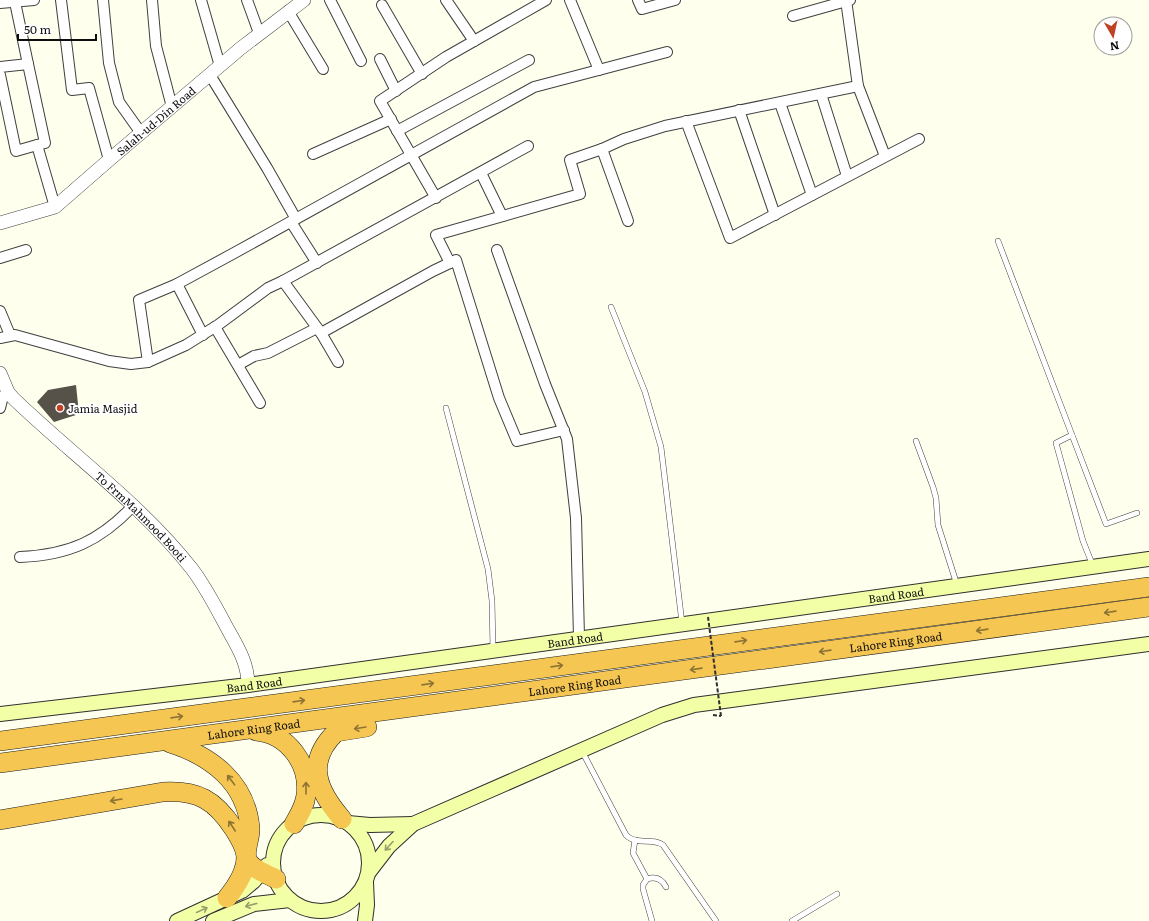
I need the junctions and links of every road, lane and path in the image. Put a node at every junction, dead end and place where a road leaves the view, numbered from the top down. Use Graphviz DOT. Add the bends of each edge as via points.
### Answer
graph roads {
  1 [pos="34,0"];
  2 [pos="62,0"];
  3 [pos="102,0"];
  4 [pos="152,0"];
  5 [pos="201,0"];
  6 [pos="247,0"];
  7 [pos="304,0"];
  8 [pos="330,0"];
  9 [pos="446,0"];
  10 [pos="546,0"];
  11 [pos="570,0"];
  12 [pos="638,0"];
  13 [pos="675,0"];
  14 [pos="847,0"];
  15 [pos="15,2"];
  16 [pos="0,3"];
  17 [pos="382,5"];
  18 [pos="288,11"];
  19 [pos="793,16"];
  20 [pos="260,33"];
  21 [pos="474,41"];
  22 [pos="667,52"];
  23 [pos="380,59"];
  24 [pos="529,60"];
  25 [pos="361,62"];
  26 [pos="28,64"];
  27 [pos="0,66"];
  28 [pos="323,69"];
  29 [pos="600,70"];
  30 [pos="215,71"];
  31 [pos="422,74"];
  32 [pos="0,75"];
  33 [pos="858,86"];
  34 [pos="396,90"];
  35 [pos="822,94"];
  36 [pos="780,103"];
  37 [pos="172,107"];
  38 [pos="740,110"];
  39 [pos="391,119"];
  40 [pos="686,121"];
  41 [pos="397,131"];
  42 [pos="141,133"];
  43 [pos="919,139"];
  44 [pos="37,145"];
  45 [pos="528,146"];
  46 [pos="602,149"];
  47 [pos="313,154"];
  48 [pos="411,154"];
  49 [pos="885,156"];
  50 [pos="109,160"];
  51 [pos="481,173"];
  52 [pos="847,176"];
  53 [pos="812,195"];
  54 [pos="436,198"];
  55 [pos="56,207"];
  56 [pos="775,215"];
  57 [pos="502,216"];
  58 [pos="294,220"];
  59 [pos="0,222"];
  60 [pos="628,222"];
  61 [pos="998,240"];
  62 [pos="26,250"];
  63 [pos="497,250"];
  64 [pos="0,258"];
  65 [pos="317,263"];
  66 [pos="450,263"];
  67 [pos="283,281"];
  68 [pos="177,284"];
  69 [pos="611,307"];
  70 [pos="0,311"];
  71 [pos="216,327"];
  72 [pos="319,331"];
  73 [pos="203,335"];
  74 [pos="5,336"];
  75 [pos="148,362"];
  76 [pos="338,362"];
  77 [pos="238,365"];
  78 [pos="0,373"];
  79 [pos="8,392"];
  80 [pos="260,403"];
  81 [pos="0,408"];
  82 [pos="446,408"];
  83 [pos="564,430"];
  84 [pos="1072,435"];
  85 [pos="916,440"];
  86 [pos="134,506"];
  87 [pos="1137,513"];
  88 [pos="20,557"];
  89 [pos="1149,559"];
  90 [pos="1094,567"];
  91 [pos="957,585"];
  92 [pos="1149,586"];
  93 [pos="1149,607"];
  94 [pos="708,617"];
  95 [pos="682,623"];
  96 [pos="579,637"];
  97 [pos="1149,644"];
  98 [pos="493,650"];
  99 [pos="646,676"];
  100 [pos="248,685"];
  101 [pos="0,714"];
  102 [pos="721,716"];
  103 [pos="157,720"];
  104 [pos="0,728"];
  105 [pos="248,730"];
  106 [pos="0,741"];
  107 [pos="167,742"];
  108 [pos="581,750"];
  109 [pos="0,763"];
  110 [pos="0,820"];
  111 [pos="345,821"];
  112 [pos="294,824"];
  113 [pos="413,824"];
  114 [pos="635,840"];
  115 [pos="246,856"];
  116 [pos="269,875"];
  117 [pos="367,877"];
  118 [pos="647,879"];
  119 [pos="666,887"];
  120 [pos="837,894"];
  121 [pos="227,898"];
  122 [pos="290,900"];
  123 [pos="312,910"];
  124 [pos="177,921"];
  125 [pos="213,921"];
  126 [pos="327,921"];
  127 [pos="365,921"];
  128 [pos="652,921"];
  129 [pos="716,921"];
  130 [pos="792,921"];
  1 -- 15 [label="street"];
  2 -- 50 [label="street" via="72,90 89,88"];
  3 -- 42 [label="street" via="109,63 119,102"];
  4 -- 37 [label="street" via="156,46"];
  5 -- 30 [label="street"];
  6 -- 20 [label="street"];
  7 -- 18 [label="street, Salah-ud-Din Road"];
  8 -- 25 [label="street"];
  9 -- 21 [label="street"];
  10 -- 21 [label="street"];
  11 -- 29 [label="street"];
  12 -- 13 [label="street" via="642,9"];
  14 -- 19 [label="street"];
  14 -- 33 [label="street"];
  15 -- 16 [label="street"];
  15 -- 26 [label="street"];
  17 -- 31 [label="street"];
  18 -- 20 [label="street, Salah-ud-Din Road"];
  18 -- 28 [label="street"];
  20 -- 30 [label="street, Salah-ud-Din Road"];
  21 -- 31 [label="street"];
  22 -- 29 [label="street"];
  23 -- 34 [label="street"];
  24 -- 41 [label="street"];
  26 -- 27 [label="street"];
  26 -- 44 [label="street" via="45,143"];
  29 -- 48 [label="street" via="534,87"];
  30 -- 37 [label="street, Salah-ud-Din Road"];
  30 -- 58 [label="street"];
  31 -- 34 [label="street"];
  32 -- 44 [label="street" via="16,151"];
  33 -- 35 [label="street"];
  33 -- 49 [label="street"];
  34 -- 39 [label="street" via="380,101"];
  35 -- 36 [label="street"];
  35 -- 52 [label="street"];
  36 -- 38 [label="street"];
  36 -- 53 [label="street"];
  37 -- 42 [label="street, Salah-ud-Din Road"];
  38 -- 40 [label="street"];
  38 -- 56 [label="street"];
  39 -- 41 [label="street"];
  39 -- 47 [label="street"];
  40 -- 46 [label="street" via="631,137"];
  40 -- 56 [label="street" via="730,238"];
  41 -- 48 [label="street"];
  42 -- 50 [label="street, Salah-ud-Din Road"];
  43 -- 49 [label="street"];
  44 -- 55 [label="street"];
  45 -- 51 [label="street"];
  46 -- 57 [label="street" via="570,160 580,194"];
  46 -- 60 [label="street"];
  48 -- 54 [label="street"];
  48 -- 58 [label="street"];
  49 -- 52 [label="street"];
  50 -- 55 [label="street, Salah-ud-Din Road"];
  51 -- 54 [label="street"];
  51 -- 57 [label="street"];
  52 -- 53 [label="street"];
  53 -- 56 [label="street"];
  54 -- 65 [label="street"];
  55 -- 59 [label="street, Salah-ud-Din Road"];
  57 -- 66 [label="street" via="436,235"];
  58 -- 65 [label="street"];
  58 -- 68 [label="street"];
  61 -- 84 [label="lane"];
  62 -- 64 [label="street"];
  63 -- 83 [label="street"];
  65 -- 67 [label="street"];
  66 -- 72 [label="street"];
  66 -- 83 [label="street" via="456,260 499,398 517,441"];
  67 -- 71 [label="street" via="268,288"];
  67 -- 72 [label="street"];
  68 -- 73 [label="street"];
  68 -- 75 [label="street" via="140,300"];
  69 -- 95 [label="lane" via="645,392 661,447"];
  70 -- 74 [label="street"];
  71 -- 73 [label="street"];
  71 -- 77 [label="street"];
  72 -- 76 [label="street"];
  72 -- 77 [label="street" via="268,353 254,356"];
  73 -- 75 [label="street"];
  74 -- 75 [label="street" via="49,344 109,362"];
  77 -- 80 [label="street"];
  78 -- 79 [label="street, To FrmMahmood Booti"];
  79 -- 81 [label="street" via="3,396"];
  79 -- 86 [label="street, To FrmMahmood Booti"];
  82 -- 98 [label="lane" via="488,569 492,601"];
  83 -- 96 [label="street" via="571,461 576,518"];
  84 -- 87 [label="lane" via="1106,524"];
  84 -- 90 [label="lane" via="1056,443 1083,541"];
  85 -- 91 [label="lane" via="933,487 938,525"];
  86 -- 88 [label="street" via="119,522 83,545 56,554"];
  86 -- 100 [label="street, To FrmMahmood Booti" via="193,570 243,658 248,674"];
  89 -- 90 [label="main road, Band Road"];
  90 -- 91 [label="main road, Band Road"];
  91 -- 95 [label="main road, Band Road"];
  103 -- 92 [label="highway, Lahore Ring Road, one-way"];
  93 -- 99 [label="highway, Lahore Ring Road, one-way"];
  94 -- 102 [label="path, bridge"];
  95 -- 96 [label="main road, Band Road"];
  96 -- 98 [label="main road, Band Road"];
  97 -- 108 [label="main road" via="694,705 662,715"];
  98 -- 100 [label="main road, Band Road"];
  99 -- 105 [label="highway, Lahore Ring Road"];
  99 -- 111 [label="highway, one-way" via="575,696 336,732 320,752 318,776 326,799"];
  100 -- 101 [label="main road, Band Road"];
  103 -- 104 [label="highway" via="100,718"];
  103 -- 106 [label="highway, Lahore Ring Road"];
  105 -- 107 [label="highway, Lahore Ring Road"];
  112 -- 105 [label="highway, one-way" via="306,796 303,767 286,743 268,733"];
  107 -- 109 [label="highway, Lahore Ring Road"];
  115 -- 107 [label="highway, one-way" via="251,834 250,823 234,784 207,758"];
  108 -- 113 [label="main road"];
  108 -- 114 [label="lane" via="626,835"];
  115 -- 110 [label="highway, one-way" via="237,833 211,801 178,791"];
  111 -- 112 [label="main road" via="317,815"];
  111 -- 113 [label="main road" via="370,825"];
  111 -- 117 [label="main road" via="359,832 366,844 370,858"];
  112 -- 116 [label="main road" via="281,837"];
  113 -- 117 [label="main road, one-way" via="389,846"];
  114 -- 118 [label="lane" via="635,859"];
  114 -- 129 [label="lane" via="663,845"];
  115 -- 116 [label="highway" via="250,863"];
  115 -- 121 [label="highway" via="240,879"];
  116 -- 121 [label="main road"];
  116 -- 122 [label="main road"];
  117 -- 123 [label="main road" via="359,894 349,902 325,911"];
  117 -- 127 [label="main road"];
  118 -- 119 [label="lane" via="659,879"];
  118 -- 128 [label="lane" via="643,889"];
  120 -- 130 [label="lane"];
  124 -- 121 [label="main road, one-way"];
  122 -- 123 [label="main road"];
  122 -- 125 [label="main road, one-way" via="254,904"];
  123 -- 126 [label="main road"];
}
